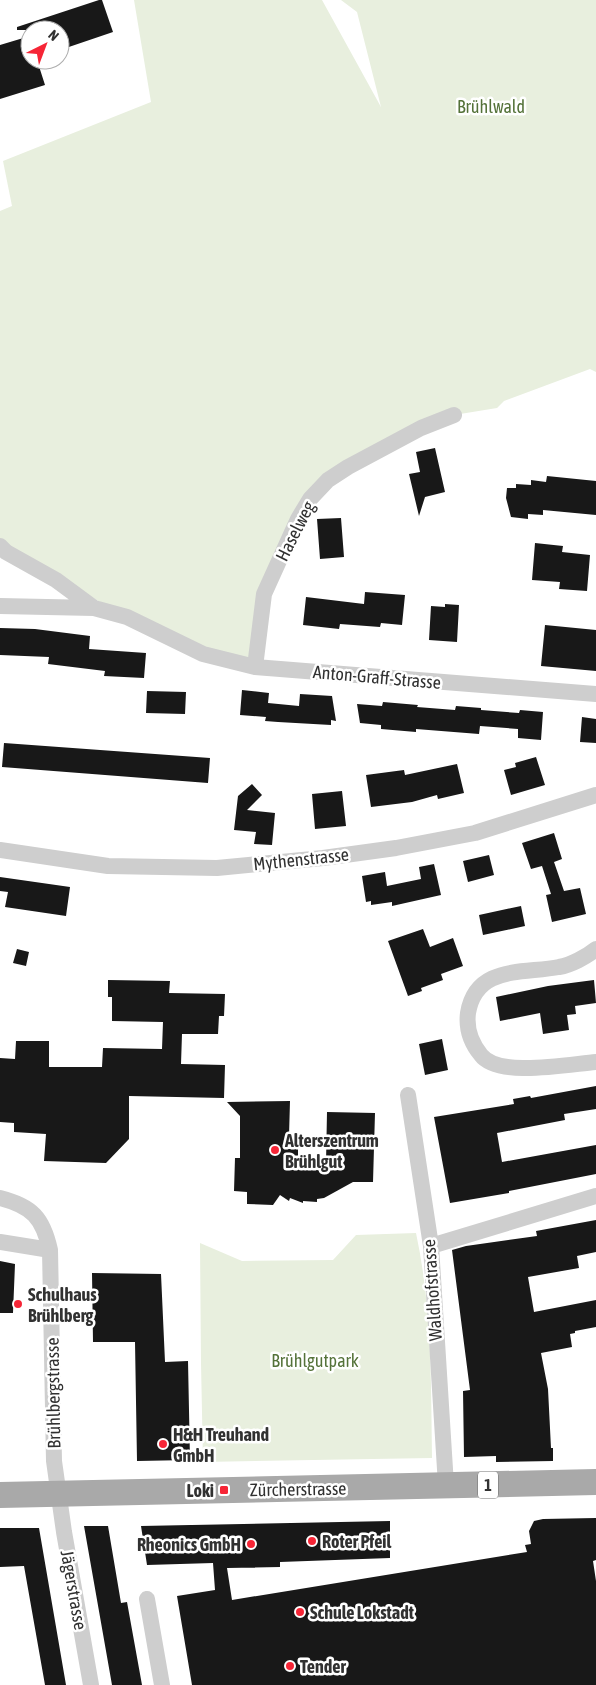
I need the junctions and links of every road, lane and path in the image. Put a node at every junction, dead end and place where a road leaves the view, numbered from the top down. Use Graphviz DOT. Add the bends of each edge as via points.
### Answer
graph roads {
  1 [pos="454,414"];
  2 [pos="0,546"];
  3 [pos="0,606"];
  4 [pos="94,608"];
  5 [pos="255,667"];
  6 [pos="596,694"];
  7 [pos="596,795"];
  8 [pos="0,850"];
  9 [pos="596,949"];
  10 [pos="596,1062"];
  11 [pos="408,1095"];
  12 [pos="596,1196"];
  13 [pos="0,1198"];
  14 [pos="0,1242"];
  15 [pos="430,1246"];
  16 [pos="50,1250"];
  17 [pos="596,1482"];
  18 [pos="446,1486"];
  19 [pos="58,1494"];
  20 [pos="0,1495"];
  21 [pos="147,1599"];
  22 [pos="91,1685"];
  23 [pos="162,1685"];
  1 -- 5 [label="street, Haselweg" via="348,467 328,480 310,499 298,518 264,594"];
  2 -- 4 [label="street"];
  3 -- 4 [label="street"];
  4 -- 5 [label="street, Anton-Graff-Strasse" via="127,617 203,654"];
  5 -- 6 [label="street, Anton-Graff-Strasse"];
  7 -- 8 [label="street, Mythenstrasse" via="475,834 323,858 217,868 108,866"];
  9 -- 10 [label="street" via="560,967 500,975 487,981 476,993 468,1018 468,1030 474,1046 484,1059 501,1067 519,1069"];
  11 -- 15 [label="street, Waldhofstrasse"];
  12 -- 15 [label="street"];
  13 -- 16 [label="street, Brühlbergstrasse" via="32,1212 41,1223"];
  14 -- 16 [label="street"];
  15 -- 18 [label="street, Waldhofstrasse"];
  16 -- 19 [label="street, Brühlbergstrasse" via="54,1461"];
  17 -- 18 [label="main road, Zürcherstrasse / 1"];
  18 -- 19 [label="main road, Zürcherstrasse / 1"];
  19 -- 20 [label="main road, Zürcherstrasse / 1"];
  19 -- 22 [label="street, Jägerstrasse"];
  21 -- 23 [label="street"];
}
